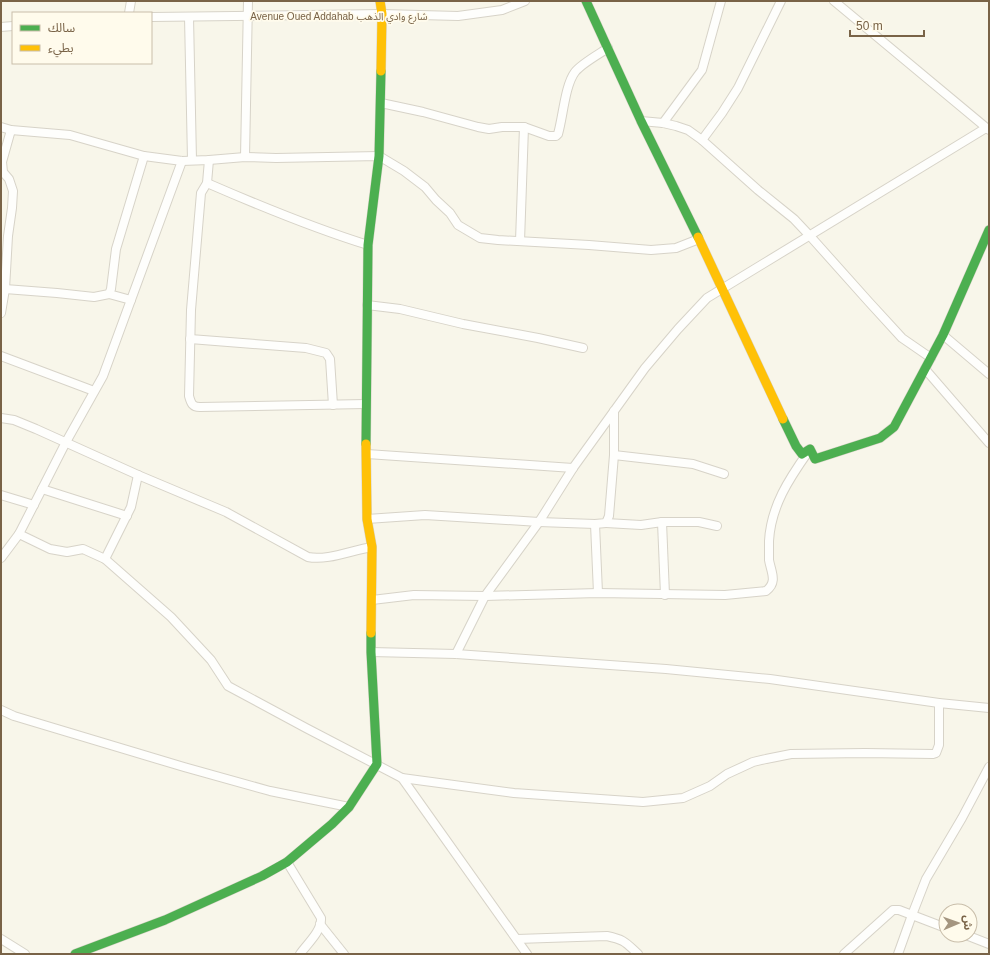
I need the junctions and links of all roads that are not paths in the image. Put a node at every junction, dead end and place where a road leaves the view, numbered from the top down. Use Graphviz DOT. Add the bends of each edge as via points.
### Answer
graph roads {
  1 [pos="131,1"];
  2 [pos="248,1"];
  3 [pos="380,1"];
  4 [pos="525,1"];
  5 [pos="586,1"];
  6 [pos="721,1"];
  7 [pos="781,1"];
  8 [pos="834,1"];
  9 [pos="130,12"];
  10 [pos="382,14"];
  11 [pos="247,16"];
  12 [pos="152,17"];
  13 [pos="189,17"];
  14 [pos="12,26"];
  15 [pos="1,27"];
  16 [pos="608,48"];
  17 [pos="381,103"];
  18 [pos="641,121"];
  19 [pos="663,122"];
  20 [pos="1,127"];
  21 [pos="524,127"];
  22 [pos="988,129"];
  23 [pos="12,130"];
  24 [pos="702,140"];
  25 [pos="144,156"];
  26 [pos="245,156"];
  27 [pos="379,156"];
  28 [pos="192,160"];
  29 [pos="209,160"];
  30 [pos="182,161"];
  31 [pos="208,183"];
  32 [pos="989,230"];
  33 [pos="810,236"];
  34 [pos="699,239"];
  35 [pos="520,241"];
  36 [pos="368,245"];
  37 [pos="5,289"];
  38 [pos="723,290"];
  39 [pos="109,294"];
  40 [pos="130,300"];
  41 [pos="367,305"];
  42 [pos="1,314"];
  43 [pos="943,335"];
  44 [pos="190,339"];
  45 [pos="583,348"];
  46 [pos="1,356"];
  47 [pos="931,358"];
  48 [pos="925,369"];
  49 [pos="989,374"];
  50 [pos="94,391"];
  51 [pos="333,404"];
  52 [pos="366,404"];
  53 [pos="614,411"];
  54 [pos="1,418"];
  55 [pos="66,442"];
  56 [pos="989,443"];
  57 [pos="810,449"];
  58 [pos="367,454"];
  59 [pos="614,454"];
  60 [pos="573,468"];
  61 [pos="724,474"];
  62 [pos="138,475"];
  63 [pos="42,489"];
  64 [pos="1,495"];
  65 [pos="34,505"];
  66 [pos="127,516"];
  67 [pos="367,519"];
  68 [pos="539,522"];
  69 [pos="662,522"];
  70 [pos="606,523"];
  71 [pos="595,524"];
  72 [pos="716,526"];
  73 [pos="19,534"];
  74 [pos="372,547"];
  75 [pos="1,558"];
  76 [pos="104,558"];
  77 [pos="598,593"];
  78 [pos="665,595"];
  79 [pos="485,596"];
  80 [pos="372,600"];
  81 [pos="371,652"];
  82 [pos="456,654"];
  83 [pos="939,703"];
  84 [pos="989,708"];
  85 [pos="1,710"];
  86 [pos="377,764"];
  87 [pos="989,767"];
  88 [pos="402,778"];
  89 [pos="349,808"];
  90 [pos="287,862"];
  91 [pos="912,914"];
  92 [pos="320,924"];
  93 [pos="938,925"];
  94 [pos="1,939"];
  95 [pos="517,939"];
  96 [pos="978,940"];
  97 [pos="989,944"];
  98 [pos="25,954"];
  99 [pos="75,954"];
  100 [pos="300,954"];
  101 [pos="344,954"];
  102 [pos="527,954"];
  103 [pos="638,954"];
  104 [pos="844,954"];
  105 [pos="898,954"];
  1 -- 9 [label="street"];
  2 -- 11 [label="street"];
  3 -- 10 [label="street"];
  4 -- 10 [label="street, Avenue Oued Addahab شارع وادي الذهب" via="502,10 458,16"];
  5 -- 16 [label="street"];
  6 -- 19 [label="street" via="702,70"];
  7 -- 24 [label="street" via="738,88"];
  8 -- 22 [label="street"];
  10 -- 11 [label="street, Avenue Oued Addahab شارع وادي الذهب"];
  10 -- 17 [label="street"];
  11 -- 13 [label="street, Avenue Oued Addahab شارع وادي الذهب"];
  11 -- 26 [label="street"];
  12 -- 13 [label="street, Avenue Oued Addahab شارع وادي الذهب"];
  13 -- 28 [label="street"];
  14 -- 15 [label="street"];
  16 -- 18 [label="street"];
  16 -- 21 [label="street" via="576,71 572,77 556,136"];
  17 -- 21 [label="street" via="478,128"];
  17 -- 27 [label="street"];
  18 -- 19 [label="street"];
  18 -- 34 [label="street"];
  19 -- 24 [label="street" via="688,130"];
  20 -- 23 [label="street"];
  21 -- 35 [label="street"];
  22 -- 33 [label="street"];
  23 -- 25 [label="street" via="70,135"];
  23 -- 37 [label="street" via="2,162 3,172 13,190"];
  24 -- 33 [label="street" via="794,219"];
  25 -- 30 [label="street"];
  25 -- 39 [label="street" via="116,249"];
  26 -- 27 [label="street"];
  26 -- 29 [label="street"];
  27 -- 35 [label="street" via="425,187 458,225 470,233 480,238"];
  27 -- 36 [label="street"];
  28 -- 29 [label="street"];
  28 -- 30 [label="street"];
  29 -- 31 [label="street"];
  30 -- 40 [label="street"];
  31 -- 36 [label="street" via="262,207"];
  31 -- 44 [label="street" via="201,193"];
  32 -- 43 [label="street"];
  33 -- 38 [label="street"];
  33 -- 47 [label="street" via="902,338"];
  34 -- 35 [label="street" via="665,250"];
  34 -- 38 [label="street"];
  36 -- 41 [label="street"];
  37 -- 39 [label="street" via="94,297"];
  37 -- 42 [label="street"];
  38 -- 53 [label="street" via="707,298 678,329 645,368"];
  38 -- 57 [label="street" via="796,446 802,454"];
  39 -- 40 [label="street"];
  40 -- 50 [label="street" via="103,376"];
  41 -- 45 [label="street" via="400,309"];
  41 -- 52 [label="street"];
  43 -- 47 [label="street"];
  43 -- 49 [label="street"];
  44 -- 51 [label="street" via="306,348 326,353 330,359"];
  44 -- 51 [label="street" via="189,396 195,407"];
  46 -- 50 [label="street"];
  47 -- 48 [label="street"];
  48 -- 56 [label="street"];
  48 -- 57 [label="street" via="894,426 880,438 815,459"];
  50 -- 55 [label="street"];
  51 -- 52 [label="street"];
  52 -- 58 [label="street"];
  53 -- 59 [label="street"];
  53 -- 60 [label="street"];
  54 -- 55 [label="street" via="14,420"];
  55 -- 62 [label="street"];
  55 -- 63 [label="street"];
  57 -- 78 [label="street" via="793,472 770,523 770,561 774,577 770,588 766,591 725,595"];
  58 -- 60 [label="street"];
  58 -- 67 [label="street"];
  59 -- 61 [label="street" via="693,464"];
  59 -- 70 [label="street" via="609,516"];
  60 -- 68 [label="street"];
  62 -- 66 [label="street"];
  62 -- 74 [label="street" via="226,512 308,557 326,558"];
  63 -- 65 [label="street"];
  63 -- 66 [label="street"];
  64 -- 65 [label="street"];
  65 -- 73 [label="street"];
  66 -- 76 [label="street"];
  67 -- 68 [label="street" via="425,515"];
  67 -- 74 [label="street"];
  68 -- 71 [label="street"];
  68 -- 79 [label="street"];
  69 -- 70 [label="street" via="641,525"];
  69 -- 72 [label="street" via="699,522"];
  69 -- 78 [label="street"];
  70 -- 71 [label="street"];
  71 -- 77 [label="street"];
  73 -- 75 [label="street"];
  73 -- 76 [label="street" via="50,549 67,552 83,549"];
  74 -- 80 [label="street"];
  76 -- 86 [label="street" via="171,617 211,660 228,686"];
  77 -- 78 [label="street"];
  77 -- 79 [label="street"];
  79 -- 80 [label="street" via="414,595"];
  79 -- 82 [label="street"];
  80 -- 81 [label="street"];
  81 -- 82 [label="street"];
  81 -- 86 [label="street"];
  82 -- 83 [label="street" via="770,679"];
  83 -- 84 [label="street"];
  83 -- 88 [label="street" via="939,745 936,753 791,754 753,762 727,774 710,786 684,798 671,800 643,802 514,793"];
  85 -- 89 [label="street" via="184,767 270,791"];
  86 -- 88 [label="street"];
  86 -- 89 [label="street"];
  87 -- 91 [label="street" via="926,879"];
  88 -- 95 [label="street"];
  89 -- 90 [label="street"];
  90 -- 92 [label="street" via="319,914"];
  90 -- 99 [label="street" via="166,920"];
  91 -- 93 [label="street"];
  91 -- 104 [label="street" via="892,910"];
  91 -- 105 [label="street"];
  92 -- 100 [label="street"];
  92 -- 101 [label="street"];
  94 -- 98 [label="street"];
  95 -- 102 [label="street"];
  95 -- 103 [label="street" via="607,936 626,942"];
  96 -- 97 [label="street"];
}
